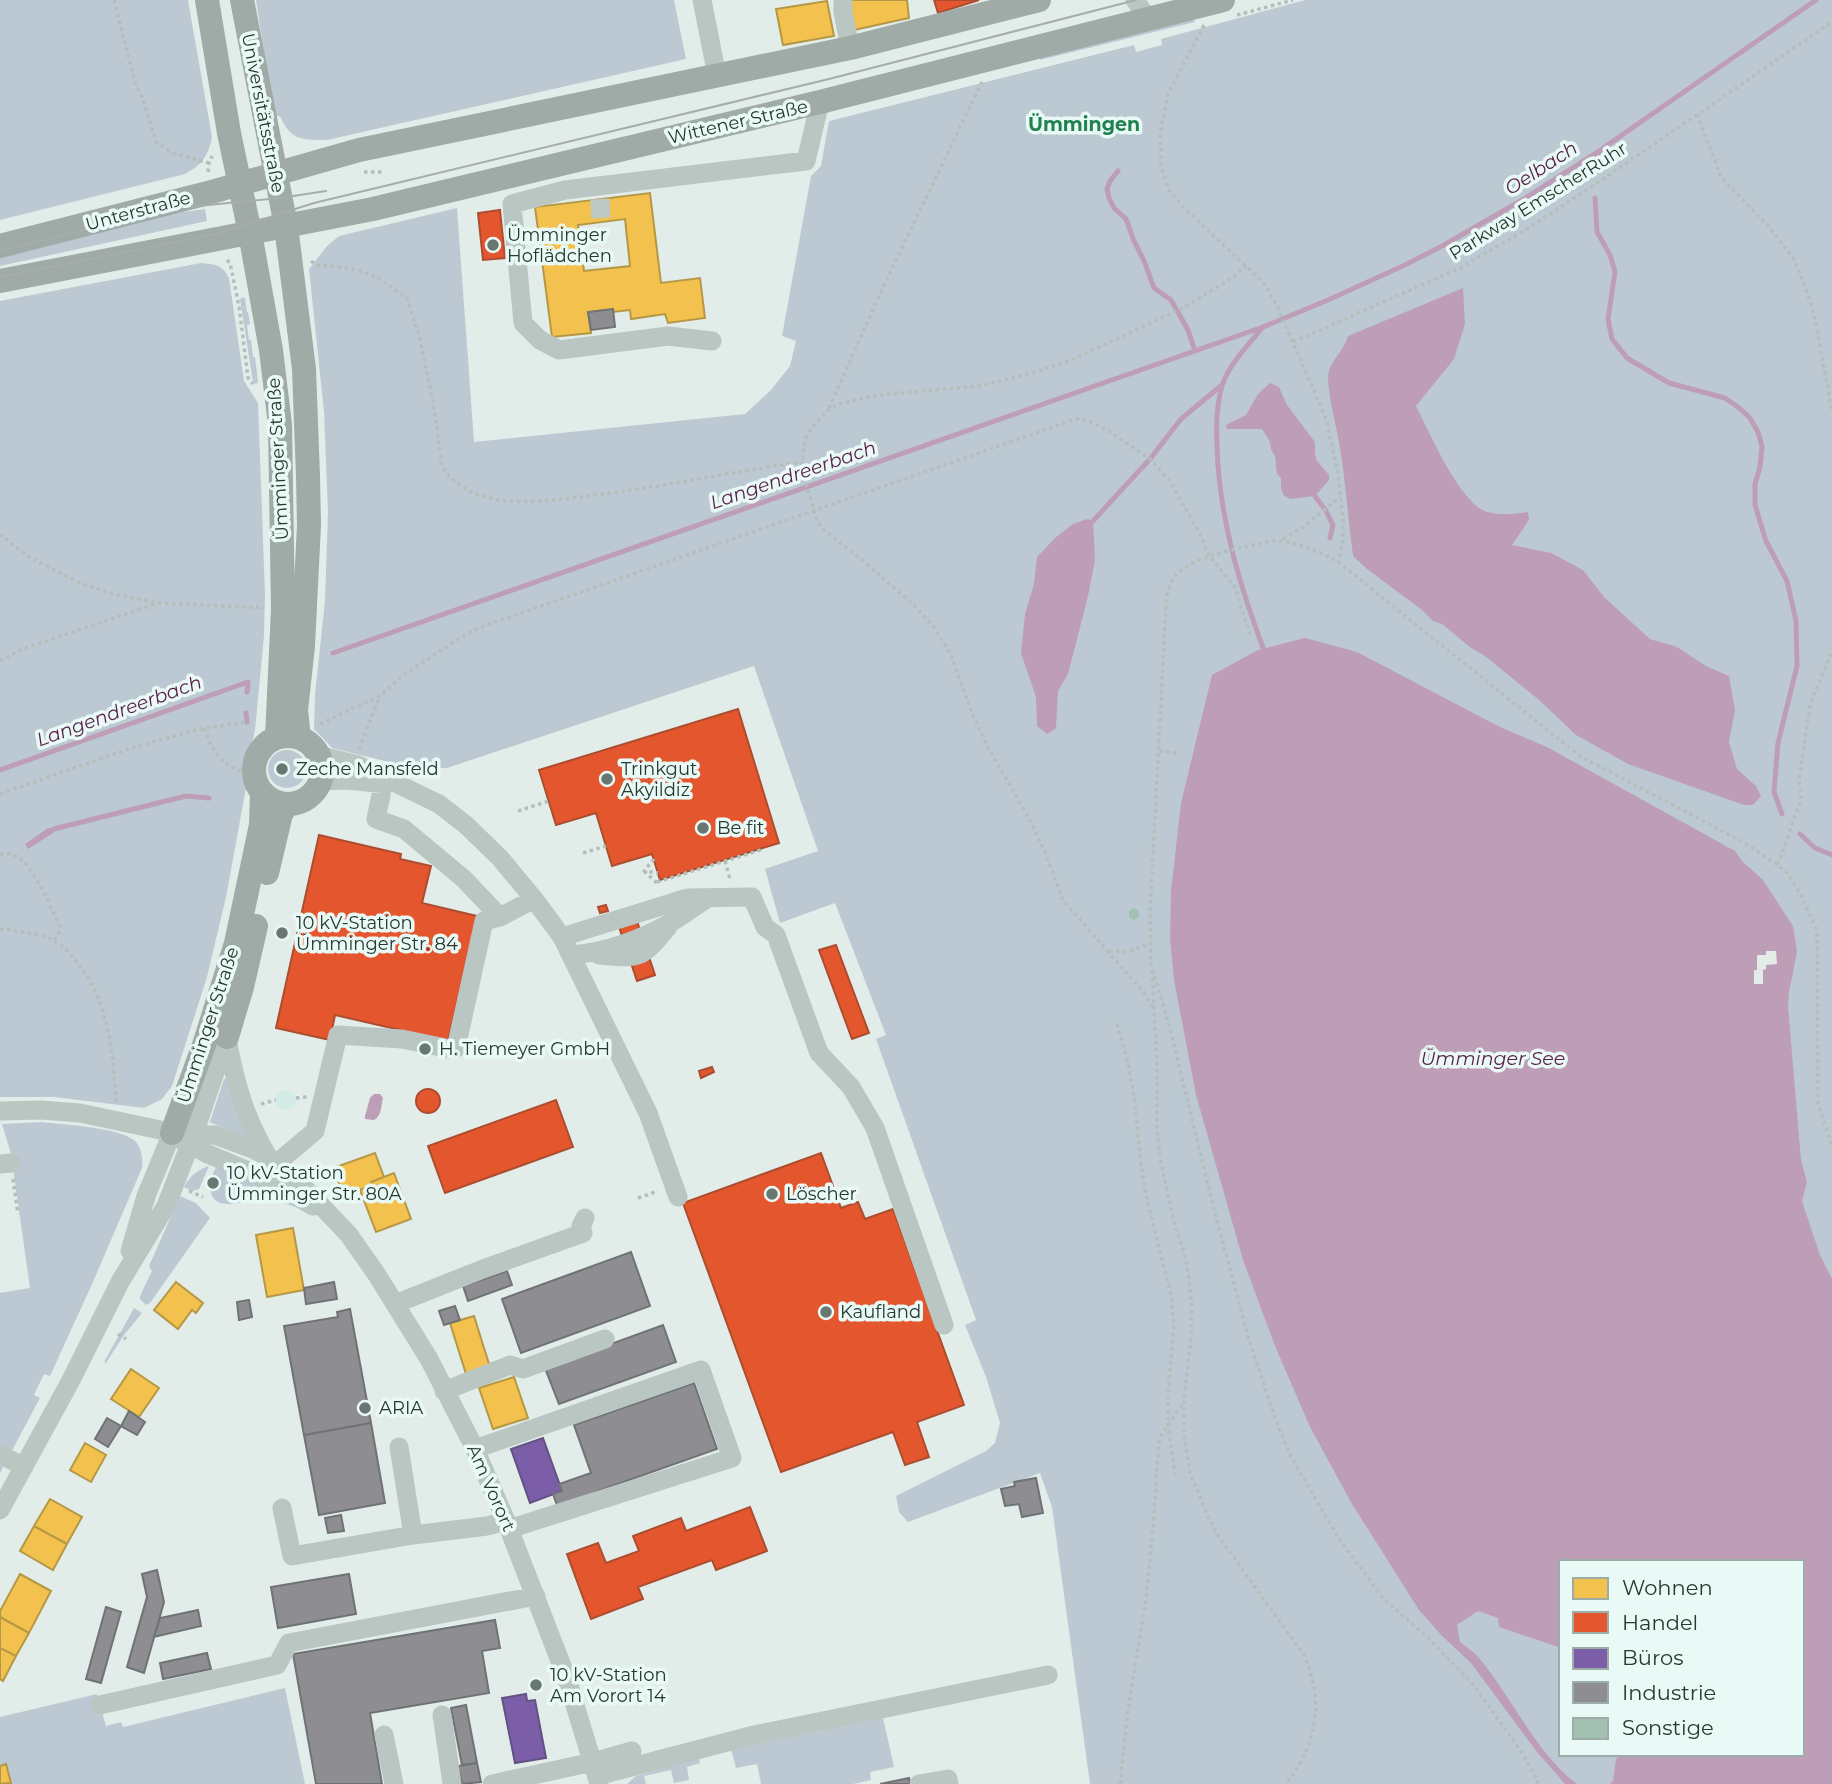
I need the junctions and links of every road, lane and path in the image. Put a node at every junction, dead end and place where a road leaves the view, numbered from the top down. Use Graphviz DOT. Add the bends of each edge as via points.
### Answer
graph roads {
  1 [pos="114,0"];
  2 [pos="207,0"];
  3 [pos="242,0"];
  4 [pos="702,0"];
  5 [pos="843,0"];
  6 [pos="1039,0"];
  7 [pos="1293,0"];
  8 [pos="1277,2"];
  9 [pos="1144,6"];
  10 [pos="1226,8"];
  11 [pos="1832,22"];
  12 [pos="1205,23"];
  13 [pos="850,48"];
  14 [pos="717,76"];
  15 [pos="984,78"];
  16 [pos="820,102"];
  17 [pos="1697,114"];
  18 [pos="209,163"];
  19 [pos="382,172"];
  20 [pos="275,173"];
  21 [pos="364,173"];
  22 [pos="240,183"];
  23 [pos="286,226"];
  24 [pos="250,233"];
  25 [pos="0,246"];
  26 [pos="307,258"];
  27 [pos="230,263"];
  28 [pos="1245,266"];
  29 [pos="0,281"];
  30 [pos="712,341"];
  31 [pos="1293,342"];
  32 [pos="258,390"];
  33 [pos="828,410"];
  34 [pos="1832,412"];
  35 [pos="802,462"];
  36 [pos="1340,497"];
  37 [pos="815,510"];
  38 [pos="0,534"];
  39 [pos="1281,540"];
  40 [pos="1209,556"];
  41 [pos="1338,562"];
  42 [pos="160,603"];
  43 [pos="247,607"];
  44 [pos="1251,638"];
  45 [pos="1832,651"];
  46 [pos="0,661"];
  47 [pos="380,696"];
  48 [pos="247,722"];
  49 [pos="320,724"];
  50 [pos="204,728"];
  51 [pos="288,738"];
  52 [pos="1159,751"];
  53 [pos="1179,753"];
  54 [pos="357,754"];
  55 [pos="318,755"];
  56 [pos="379,779"];
  57 [pos="320,781"];
  58 [pos="258,783"];
  59 [pos="0,794"];
  60 [pos="549,801"];
  61 [pos="287,804"];
  62 [pos="518,811"];
  63 [pos="606,846"];
  64 [pos="764,849"];
  65 [pos="583,853"];
  66 [pos="0,854"];
  67 [pos="654,859"];
  68 [pos="1778,865"];
  69 [pos="658,873"];
  70 [pos="657,882"];
  71 [pos="707,898"];
  72 [pos="534,899"];
  73 [pos="500,917"];
  74 [pos="0,929"];
  75 [pos="562,937"];
  76 [pos="54,940"];
  77 [pos="1150,943"];
  78 [pos="1109,951"];
  79 [pos="578,955"];
  80 [pos="1152,965"];
  81 [pos="1153,1007"];
  82 [pos="1164,1008"];
  83 [pos="1116,1024"];
  84 [pos="227,1037"];
  85 [pos="0,1111"];
  86 [pos="117,1120"];
  87 [pos="186,1137"];
  88 [pos="1832,1147"];
  89 [pos="5,1163"];
  90 [pos="270,1166"];
  91 [pos="677,1197"];
  92 [pos="18,1214"];
  93 [pos="585,1218"];
  94 [pos="395,1304"];
  95 [pos="944,1325"];
  96 [pos="118,1335"];
  97 [pos="126,1339"];
  98 [pos="605,1339"];
  99 [pos="444,1391"];
  100 [pos="1184,1401"];
  101 [pos="1168,1425"];
  102 [pos="399,1447"];
  103 [pos="475,1449"];
  104 [pos="0,1454"];
  105 [pos="24,1467"];
  106 [pos="1175,1475"];
  107 [pos="282,1508"];
  108 [pos="0,1510"];
  109 [pos="508,1525"];
  110 [pos="413,1535"];
  111 [pos="536,1596"];
  112 [pos="1048,1675"];
  113 [pos="100,1705"];
  114 [pos="442,1715"];
  115 [pos="384,1735"];
  116 [pos="632,1751"];
  117 [pos="596,1774"];
  118 [pos="394,1784"];
  119 [pos="452,1784"];
  120 [pos="492,1784"];
  121 [pos="919,1784"];
  122 [pos="949,1784"];
  123 [pos="1120,1784"];
  124 [pos="1286,1784"];
  125 [pos="1537,1784"];
  1 -- 18 [label="path" via="156,142 173,153"];
  2 -- 22 [label="main road, Universitätsstraße"];
  3 -- 20 [label="main road, Universitätsstraße"];
  4 -- 14 [label="street"];
  5 -- 13 [label="street"];
  6 -- 13 [label="main road"];
  7 -- 8 [label="path"];
  8 -- 10 [label="path"];
  9 -- 10 [label="main road, Wittener Straße"];
  9 -- 16 [label="main road, Wittener Straße"];
  11 -- 17 [label="path, Parkway EmscherRuhr"];
  12 -- 28 [label="path" via="1168,94 1160,133 1161,165 1169,190"];
  13 -- 14 [label="main road"];
  14 -- 20 [label="main road" via="359,150"];
  15 -- 33 [label="path"];
  16 -- 23 [label="main road, Wittener Straße"];
  16 -- 30 [label="street" via="806,161 599,193 565,190 512,204 523,323 540,340 559,350 668,337"];
  17 -- 31 [label="path, Parkway EmscherRuhr" via="1460,268"];
  17 -- 34 [label="path" via="1721,177 1794,259 1817,328"];
  19 -- 21 [label="path"];
  20 -- 22 [label="main road, Unterstraße"];
  20 -- 23 [label="main road, Universitätsstraße"];
  22 -- 24 [label="main road, Ümminger Straße"];
  22 -- 25 [label="main road, Unterstraße"];
  23 -- 24 [label="main road, Wittener Straße"];
  23 -- 51 [label="main road, Ümminger Straße" via="304,369 308,475 303,646"];
  24 -- 29 [label="main road"];
  24 -- 51 [label="main road, Ümminger Straße" via="280,425"];
  26 -- 35 [label="path" via="316,265 350,268 377,277 407,298 433,401 442,466 454,481 471,491 509,501 557,500"];
  27 -- 32 [label="path, Ümminger Straße" via="248,378"];
  28 -- 31 [label="path" via="1263,282"];
  28 -- 33 [label="path" via="1184,308 1071,360 979,386 877,396"];
  31 -- 36 [label="path" via="1326,419"];
  33 -- 35 [label="path" via="806,437"];
  35 -- 37 [label="path"];
  36 -- 39 [label="path"];
  36 -- 41 [label="path"];
  37 -- 40 [label="path" via="1082,418 1150,459 1169,480"];
  37 -- 47 [label="path" via="484,626 402,676"];
  37 -- 78 [label="path" via="824,530 893,586 933,626 950,653 990,751 1044,850 1063,900"];
  38 -- 42 [label="path" via="27,556 82,584"];
  39 -- 40 [label="path"];
  39 -- 41 [label="path" via="1310,547"];
  40 -- 44 [label="path" via="1235,587"];
  40 -- 52 [label="path" via="1177,574 1168,588"];
  41 -- 68 [label="path" via="1580,756"];
  42 -- 43 [label="path"];
  42 -- 46 [label="path" via="20,650"];
  45 -- 68 [label="path" via="1810,704 1799,780 1801,799"];
  47 -- 49 [label="path"];
  47 -- 54 [label="path"];
  48 -- 50 [label="path"];
  50 -- 58 [label="path" via="212,749 225,763"];
  50 -- 59 [label="path"];
  51 -- 55 [label="main road" via="306,741"];
  51 -- 58 [label="main road, Ümminger Straße" via="264,746 257,755"];
  52 -- 53 [label="path"];
  52 -- 77 [label="path"];
  55 -- 56 [label="street" via="358,765"];
  55 -- 57 [label="main road"];
  56 -- 57 [label="street"];
  56 -- 72 [label="street" via="439,804 500,858"];
  56 -- 73 [label="street" via="376,819 404,829 464,879"];
  57 -- 61 [label="main road" via="309,796"];
  58 -- 61 [label="main road" via="269,798"];
  58 -- 87 [label="main road, Ümminger Straße" via="261,825 236,943 205,1042"];
  60 -- 62 [label="path"];
  61 -- 84 [label="main road, Ümminger Straße"];
  63 -- 65 [label="path"];
  64 -- 70 [label="path"];
  66 -- 76 [label="path" via="9,853 26,864 60,927"];
  67 -- 69 [label="path" via="644,871"];
  68 -- 88 [label="path" via="1801,895 1817,931 1818,1103"];
  71 -- 75 [label="street" via="687,898"];
  71 -- 79 [label="street" via="671,923 624,943"];
  71 -- 95 [label="street" via="752,897 765,927 776,935 819,1053 851,1087 875,1128"];
  72 -- 73 [label="street"];
  72 -- 75 [label="street"];
  73 -- 90 [label="street" via="484,921 456,1048 338,1035 315,1131"];
  74 -- 76 [label="path"];
  75 -- 79 [label="street"];
  76 -- 86 [label="path" via="83,969 100,1001 112,1056"];
  77 -- 78 [label="path" via="1128,951"];
  77 -- 80 [label="path"];
  78 -- 81 [label="path"];
  79 -- 91 [label="street" via="588,989 648,1113"];
  80 -- 81 [label="path"];
  80 -- 82 [label="path"];
  81 -- 82 [label="path"];
  81 -- 100 [label="path" via="1161,1163 1184,1252 1192,1309"];
  82 -- 125 [label="path" via="1250,1340 1290,1455 1361,1570 1383,1598 1473,1684 1520,1750"];
  83 -- 101 [label="path" via="1128,1059 1147,1199 1171,1295 1174,1325"];
  84 -- 87 [label="street, Ümminger Straße"];
  84 -- 90 [label="street, Am Vorort" via="238,1092"];
  85 -- 86 [label="street, Am Vorort" via="80,1113"];
  86 -- 87 [label="street, Am Vorort"];
  87 -- 90 [label="street, Am Vorort" via="208,1154"];
  87 -- 105 [label="street, Ümminger Straße" via="146,1196 120,1282"];
  89 -- 92 [label="path"];
  90 -- 94 [label="street, Am Vorort" via="298,1181 332,1217"];
  93 -- 94 [label="street" via="583,1233"];
  94 -- 99 [label="street, Am Vorort"];
  96 -- 97 [label="path"];
  98 -- 99 [label="street" via="523,1369 510,1365"];
  99 -- 103 [label="street, Am Vorort"];
  100 -- 101 [label="path"];
  100 -- 124 [label="path" via="1190,1472 1209,1519 1304,1655 1314,1685 1311,1737"];
  101 -- 106 [label="path"];
  101 -- 123 [label="path" via="1160,1437 1147,1587"];
  102 -- 110 [label="street"];
  103 -- 109 [label="street, Am Vorort"];
  103 -- 109 [label="street" via="701,1370 732,1458"];
  104 -- 105 [label="street"];
  105 -- 108 [label="street, Ümminger Straße"];
  107 -- 110 [label="street" via="292,1556"];
  109 -- 110 [label="street"];
  109 -- 111 [label="street, Am Vorort"];
  111 -- 113 [label="street" via="289,1643 277,1665"];
  111 -- 117 [label="street, Am Vorort"];
  112 -- 117 [label="street" via="754,1735"];
  114 -- 119 [label="street"];
  115 -- 118 [label="street"];
  116 -- 117 [label="street"];
  117 -- 120 [label="street"];
  121 -- 122 [label="street" via="948,1779"];
}
